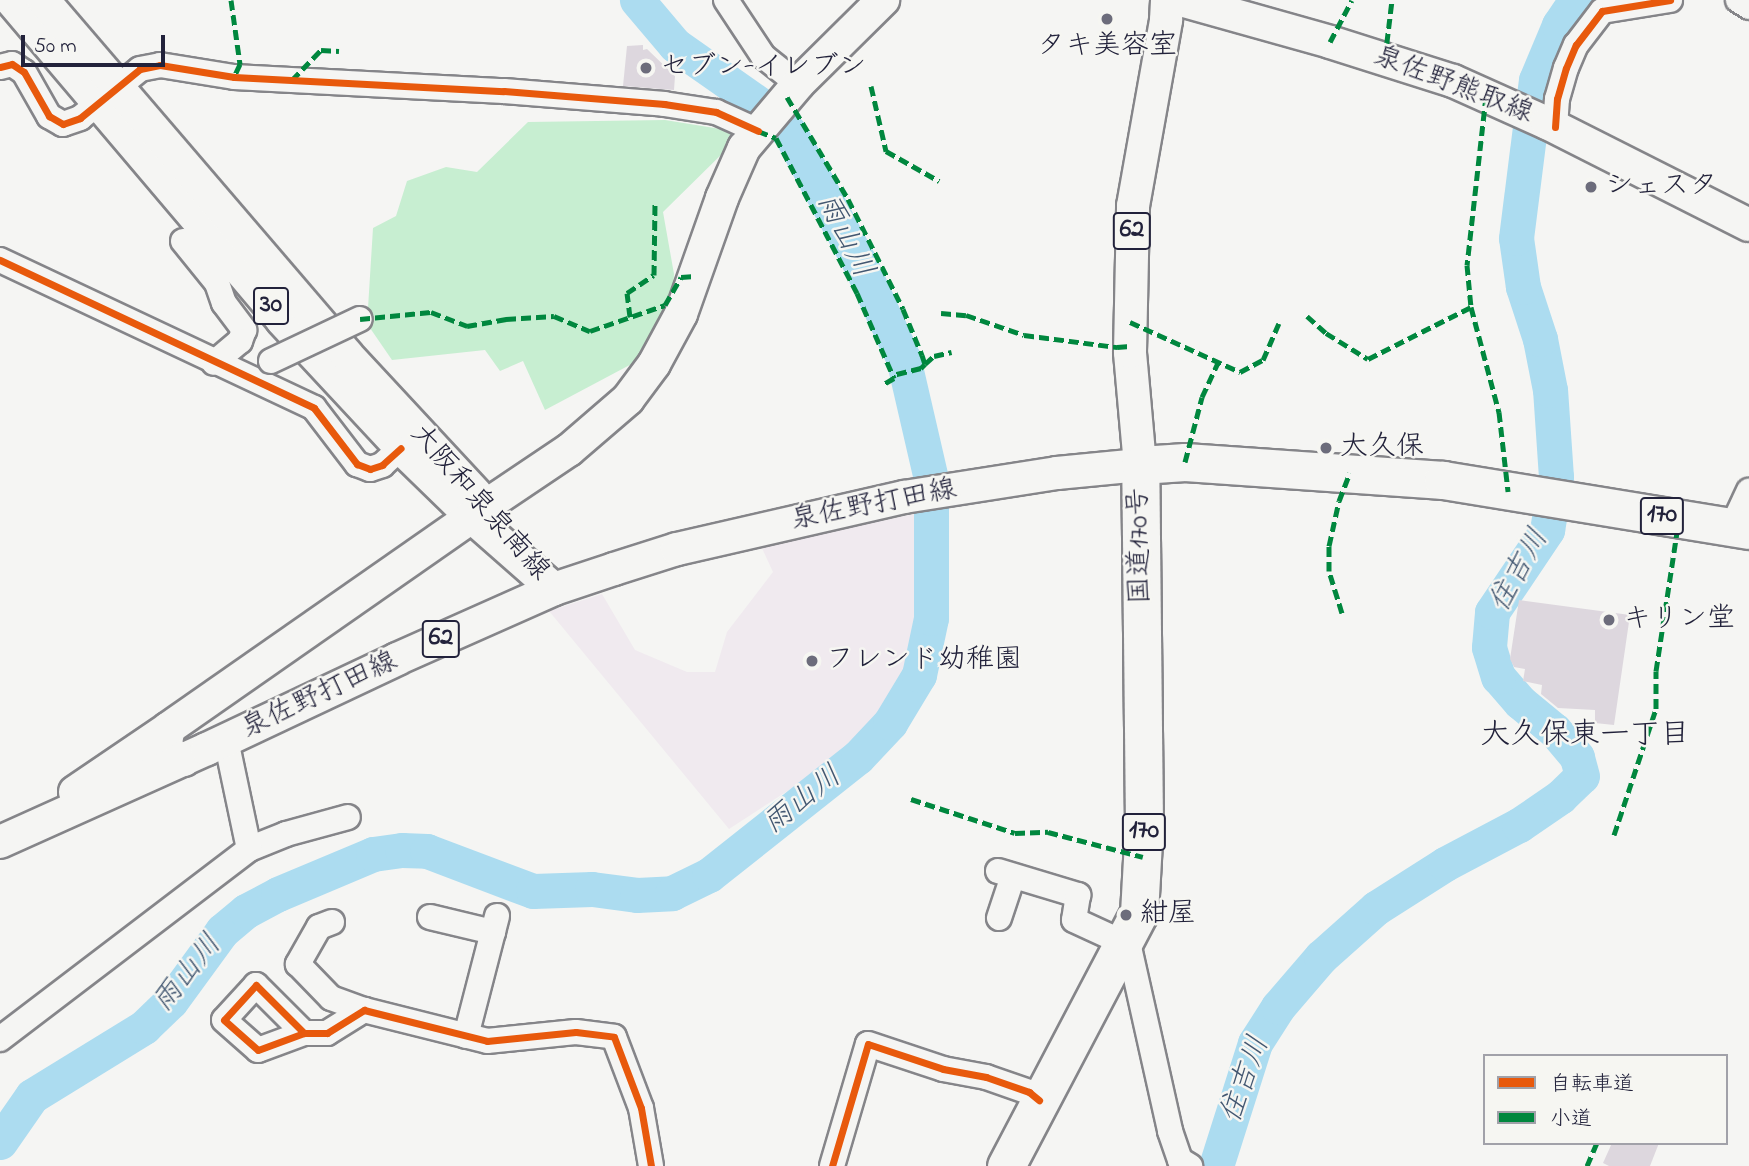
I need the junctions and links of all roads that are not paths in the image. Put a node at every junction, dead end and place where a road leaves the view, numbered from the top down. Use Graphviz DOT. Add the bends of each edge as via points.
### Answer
graph roads {
  1 [pos="11,0"];
  2 [pos="43,0"];
  3 [pos="726,0"];
  4 [pos="883,0"];
  5 [pos="1167,0"];
  6 [pos="1181,0"];
  7 [pos="1670,0"];
  8 [pos="1738,0"];
  9 [pos="1603,6"];
  10 [pos="1749,7"];
  11 [pos="0,67"];
  12 [pos="107,94"];
  13 [pos="776,110"];
  14 [pos="1551,125"];
  15 [pos="1749,225"];
  16 [pos="183,241"];
  17 [pos="0,260"];
  18 [pos="360,319"];
  19 [pos="214,363"];
  20 [pos="257,383"];
  21 [pos="401,448"];
  22 [pos="1140,465"];
  23 [pos="1749,491"];
  24 [pos="479,511"];
  25 [pos="1740,529"];
  26 [pos="554,589"];
  27 [pos="169,728"];
  28 [pos="226,740"];
  29 [pos="184,760"];
  30 [pos="348,817"];
  31 [pos="0,841"];
  32 [pos="249,849"];
  33 [pos="430,917"];
  34 [pos="999,918"];
  35 [pos="332,922"];
  36 [pos="1125,940"];
  37 [pos="364,1010"];
  38 [pos="304,1033"];
  39 [pos="466,1036"];
  40 [pos="0,1039"];
  41 [pos="1039,1100"];
  42 [pos="651,1166"];
  43 [pos="832,1166"];
  44 [pos="1006,1166"];
  45 [pos="1190,1166"];
  1 -- 12 [label="main road, 大阪和泉泉南線 / 30"];
  2 -- 12 [label="main road, 大阪和泉泉南線 / 30"];
  3 -- 13 [label="street" via="763,56"];
  4 -- 13 [label="main road, 泉佐野打田線 / 62"];
  5 -- 22 [label="main road, 62" via="1133,206 1130,352"];
  6 -- 14 [label="main road, 泉佐野熊取線" via="1452,81"];
  7 -- 9 [label="street"];
  8 -- 10 [label="street"];
  9 -- 14 [label="street" via="1576,45"];
  11 -- 12 [label="street" via="12,64 24,72 50,116 64,124 80,118"];
  12 -- 13 [label="street" via="140,69 160,65 234,77 504,91 664,104 716,113"];
  12 -- 21 [label="main road, 大阪和泉泉南線 / 30" via="282,320"];
  12 -- 24 [label="main road, 大阪和泉泉南線 / 30" via="346,354"];
  13 -- 24 [label="main road, 泉佐野打田線 / 62" via="744,148 681,314 654,364 603,423"];
  14 -- 15 [label="main road, 泉佐野熊取線"];
  16 -- 19 [label="street" via="217,283 223,303 244,330 240,341"];
  17 -- 19 [label="street"];
  18 -- 20 [label="street, bridge" via="271,361"];
  19 -- 20 [label="street"];
  20 -- 21 [label="street" via="314,408 358,464 370,468 382,464"];
  21 -- 24 [label="main road, 大阪和泉泉南線 / 30"];
  22 -- 25 [label="highway, 国道170号 / 170" via="1185,462 1443,480"];
  22 -- 26 [label="main road, 泉佐野打田線 / 62" via="904,497 677,550"];
  22 -- 36 [label="highway, 国道170号 / 170" via="1143,866 1139,913"];
  23 -- 25 [label="street"];
  24 -- 26 [label="main road, 大阪和泉泉南線 / 30"];
  24 -- 27 [label="main road, 泉佐野打田線 / 62"];
  26 -- 28 [label="main road, 泉佐野打田線 / 62"];
  27 -- 29 [label="main road" via="169,754"];
  27 -- 31 [label="main road, 62"];
  28 -- 29 [label="main road, 泉佐野打田線 / 62"];
  28 -- 32 [label="street"];
  29 -- 31 [label="main road, 泉佐野打田線 / 62"];
  30 -- 32 [label="street"];
  32 -- 40 [label="street"];
  33 -- 39 [label="street" via="495,924"];
  34 -- 36 [label="street" via="1006,874 1077,895 1074,920"];
  35 -- 37 [label="street" via="319,927 298,964 331,998"];
  36 -- 41 [label="highway, 国道170号 / 170"];
  36 -- 45 [label="street" via="1170,1131 1180,1160"];
  37 -- 38 [label="street" via="327,1034"];
  37 -- 39 [label="street"];
  39 -- 42 [label="street" via="486,1041 576,1032 614,1037 641,1108"];
  41 -- 43 [label="street" via="986,1077 943,1069 868,1044"];
  41 -- 44 [label="highway, 国道170号 / 170"];
}
